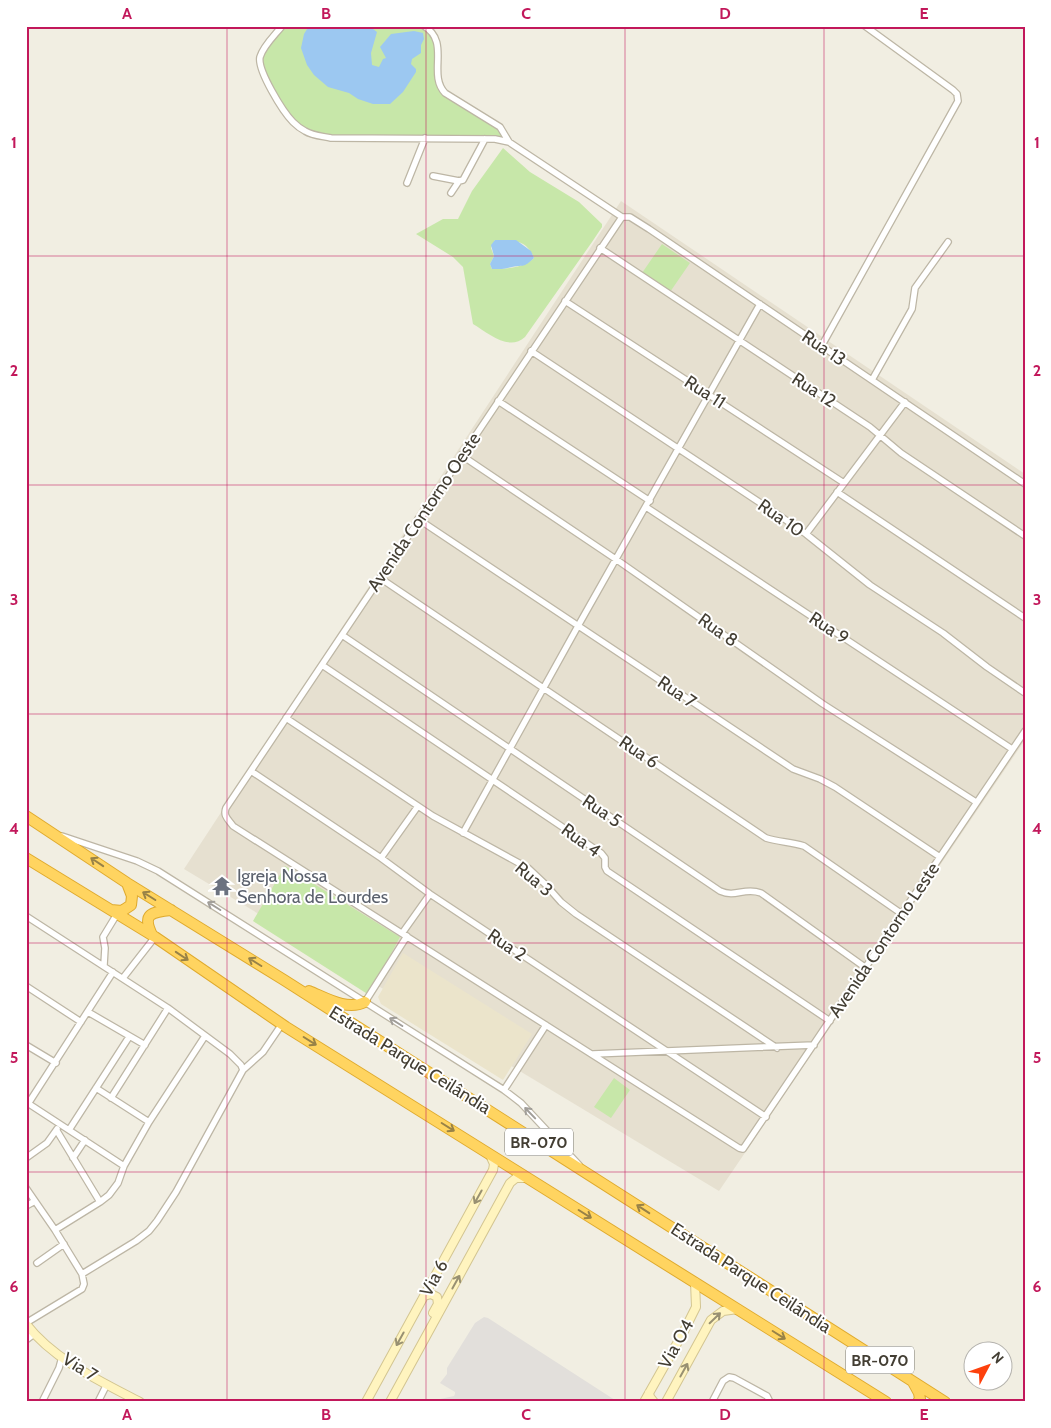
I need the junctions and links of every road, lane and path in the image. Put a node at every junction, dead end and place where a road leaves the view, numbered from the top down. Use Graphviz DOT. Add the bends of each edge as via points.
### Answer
graph roads {
  1 [pos="282,26"];
  2 [pos="424,26"];
  3 [pos="865,26"];
  4 [pos="425,138"];
  5 [pos="485,139"];
  6 [pos="509,142"];
  7 [pos="433,176"];
  8 [pos="459,180"];
  9 [pos="407,183"];
  10 [pos="451,192"];
  11 [pos="622,217"];
  12 [pos="948,242"];
  13 [pos="600,248"];
  14 [pos="565,301"];
  15 [pos="760,304"];
  16 [pos="739,341"];
  17 [pos="821,346"];
  18 [pos="531,351"];
  19 [pos="872,380"];
  20 [pos="709,395"];
  21 [pos="498,401"];
  22 [pos="905,402"];
  23 [pos="881,436"];
  24 [pos="678,449"];
  25 [pos="461,455"];
  26 [pos="844,483"];
  27 [pos="1025,484"];
  28 [pos="837,492"];
  29 [pos="650,500"];
  30 [pos="646,507"];
  31 [pos="418,519"];
  32 [pos="806,534"];
  33 [pos="1025,536"];
  34 [pos="617,560"];
  35 [pos="380,578"];
  36 [pos="1025,618"];
  37 [pos="578,626"];
  38 [pos="342,634"];
  39 [pos="322,665"];
  40 [pos="544,688"];
  41 [pos="1025,693"];
  42 [pos="286,718"];
  43 [pos="1025,731"];
  44 [pos="511,748"];
  45 [pos="1012,749"];
  46 [pos="251,771"];
  47 [pos="494,780"];
  48 [pos="976,802"];
  49 [pos="418,806"];
  50 [pos="26,816"];
  51 [pos="54,833"];
  52 [pos="464,833"];
  53 [pos="940,857"];
  54 [pos="26,858"];
  55 [pos="381,858"];
  56 [pos="127,883"];
  57 [pos="430,894"];
  58 [pos="171,910"];
  59 [pos="113,912"];
  60 [pos="902,914"];
  61 [pos="26,916"];
  62 [pos="405,934"];
  63 [pos="153,937"];
  64 [pos="104,965"];
  65 [pos="866,968"];
  66 [pos="113,972"];
  67 [pos="123,978"];
  68 [pos="284,980"];
  69 [pos="26,986"];
  70 [pos="365,1002"];
  71 [pos="168,1008"];
  72 [pos="88,1012"];
  73 [pos="830,1021"];
  74 [pos="81,1022"];
  75 [pos="282,1024"];
  76 [pos="546,1025"];
  77 [pos="205,1036"];
  78 [pos="129,1037"];
  79 [pos="26,1045"];
  80 [pos="145,1045"];
  81 [pos="814,1045"];
  82 [pos="777,1048"];
  83 [pos="668,1052"];
  84 [pos="593,1054"];
  85 [pos="56,1063"];
  86 [pos="243,1070"];
  87 [pos="96,1088"];
  88 [pos="504,1090"];
  89 [pos="111,1098"];
  90 [pos="27,1103"];
  91 [pos="766,1117"];
  92 [pos="149,1122"];
  93 [pos="59,1124"];
  94 [pos="69,1130"];
  95 [pos="56,1131"];
  96 [pos="85,1140"];
  97 [pos="489,1153"];
  98 [pos="26,1158"];
  99 [pos="73,1158"];
  100 [pos="124,1166"];
  101 [pos="588,1173"];
  102 [pos="528,1178"];
  103 [pos="26,1188"];
  104 [pos="35,1201"];
  105 [pos="100,1202"];
  106 [pos="26,1206"];
  107 [pos="55,1230"];
  108 [pos="64,1244"];
  109 [pos="37,1263"];
  110 [pos="82,1274"];
  111 [pos="695,1282"];
  112 [pos="424,1296"];
  113 [pos="738,1309"];
  114 [pos="26,1323"];
  115 [pos="34,1334"];
  116 [pos="26,1340"];
  117 [pos="62,1357"];
  118 [pos="408,1369"];
  119 [pos="912,1381"];
  120 [pos="107,1384"];
  121 [pos="649,1393"];
  122 [pos="665,1401"];
  123 [pos="42,1402"];
  124 [pos="98,1402"];
  125 [pos="140,1402"];
  126 [pos="366,1402"];
  127 [pos="390,1402"];
  128 [pos="644,1402"];
  129 [pos="654,1402"];
  130 [pos="712,1402"];
  131 [pos="770,1402"];
  132 [pos="886,1402"];
  133 [pos="918,1402"];
  134 [pos="944,1402"];
  1 -- 4 [label="street" via="266,45 260,61 264,74 293,122 305,131 331,138"];
  2 -- 6 [label="street" via="432,32 438,44 437,76 441,89 500,127"];
  3 -- 17 [label="street" via="953,90 958,101"];
  4 -- 5 [label="street"];
  4 -- 9 [label="street"];
  5 -- 6 [label="street"];
  5 -- 8 [label="street" via="463,180"];
  6 -- 11 [label="street, Rua 13"];
  7 -- 8 [label="street"];
  8 -- 10 [label="street"];
  11 -- 13 [label="street, Avenida Contorno Oeste"];
  11 -- 15 [label="street, Rua 13" via="630,217"];
  12 -- 19 [label="street" via="915,288 912,309"];
  13 -- 14 [label="street, Avenida Contorno Oeste"];
  13 -- 16 [label="street, Rua 12"];
  14 -- 18 [label="street, Avenida Contorno Oeste"];
  14 -- 20 [label="street, Rua 11"];
  15 -- 16 [label="street"];
  15 -- 17 [label="street, Rua 13"];
  16 -- 20 [label="street"];
  16 -- 23 [label="street, Rua 12"];
  17 -- 19 [label="street, Rua 13"];
  18 -- 21 [label="street, Avenida Contorno Oeste"];
  18 -- 24 [label="street, Rua 10"];
  19 -- 22 [label="street, Rua 13"];
  20 -- 24 [label="street"];
  20 -- 26 [label="street, Rua 11"];
  21 -- 25 [label="street, Avenida Contorno Oeste"];
  21 -- 29 [label="street"];
  22 -- 23 [label="street"];
  22 -- 27 [label="street, Rua 13"];
  23 -- 26 [label="street"];
  23 -- 33 [label="street, Rua 12" via="901,453"];
  24 -- 29 [label="street"];
  24 -- 32 [label="street, Rua 10"];
  25 -- 31 [label="street, Avenida Contorno Oeste"];
  25 -- 34 [label="street, Rua 8"];
  26 -- 28 [label="street"];
  28 -- 32 [label="street"];
  28 -- 36 [label="street"];
  29 -- 30 [label="street"];
  30 -- 34 [label="street"];
  30 -- 45 [label="street, Rua 9"];
  31 -- 35 [label="street, Avenida Contorno Oeste"];
  31 -- 37 [label="street, Rua 7"];
  32 -- 41 [label="street, Rua 10" via="870,585"];
  34 -- 37 [label="street"];
  34 -- 48 [label="street, Rua 8" via="823,704"];
  35 -- 38 [label="street, Avenida Contorno Oeste"];
  35 -- 40 [label="street, Rua 6"];
  37 -- 40 [label="street"];
  37 -- 53 [label="street, Rua 7" via="793,769 835,787"];
  38 -- 39 [label="street, Avenida Contorno Oeste"];
  38 -- 44 [label="street, Rua 5"];
  39 -- 42 [label="street, Avenida Contorno Oeste"];
  39 -- 47 [label="street, Rua 4"];
  40 -- 44 [label="street"];
  40 -- 60 [label="street, Rua 6" via="766,838 804,846"];
  42 -- 46 [label="street, Avenida Contorno Oeste"];
  42 -- 49 [label="street, Rua 3"];
  43 -- 45 [label="street, Avenida Contorno Leste"];
  44 -- 47 [label="street"];
  44 -- 65 [label="street, Rua 5" via="720,891 729,895 752,890 761,893"];
  45 -- 48 [label="street, Avenida Contorno Leste"];
  46 -- 55 [label="street, Rua 2"];
  46 -- 62 [label="street, Avenida Contorno Oeste" via="224,813 233,826"];
  47 -- 52 [label="street"];
  47 -- 73 [label="street, Rua 4" via="602,853 606,858 606,871"];
  48 -- 53 [label="street, Avenida Contorno Leste"];
  49 -- 52 [label="street, Rua 3"];
  49 -- 55 [label="street"];
  50 -- 51 [label="highway, Estrada Parque Ceilândia / BR-070"];
  56 -- 51 [label="highway, Estrada Parque Ceilândia / BR-070, one-way"];
  70 -- 51 [label="street, one-way" via="158,871"];
  52 -- 82 [label="street, Rua 3" via="528,868 576,914"];
  53 -- 60 [label="street, Avenida Contorno Leste"];
  54 -- 59 [label="highway, Estrada Parque Ceilândia / BR-070"];
  55 -- 57 [label="street, Rua 2"];
  58 -- 56 [label="highway, Estrada Parque Ceilândia / BR-070, one-way"];
  56 -- 59 [label="highway" via="132,896 131,905"];
  57 -- 62 [label="street"];
  57 -- 83 [label="street, Rua 2"];
  58 -- 63 [label="highway" via="150,915 147,925"];
  68 -- 58 [label="highway, Estrada Parque Ceilândia / BR-070, one-way"];
  59 -- 63 [label="highway, Estrada Parque Ceilândia / BR-070"];
  59 -- 64 [label="street" via="103,938"];
  60 -- 65 [label="street, Avenida Contorno Leste"];
  61 -- 64 [label="street"];
  62 -- 70 [label="street"];
  62 -- 76 [label="street"];
  63 -- 67 [label="street"];
  63 -- 75 [label="highway, Estrada Parque Ceilândia / BR-070, one-way"];
  64 -- 66 [label="street"];
  65 -- 73 [label="street, Avenida Contorno Leste"];
  66 -- 67 [label="street"];
  66 -- 72 [label="street"];
  67 -- 71 [label="street"];
  68 -- 70 [label="highway" via="347,1005"];
  68 -- 101 [label="highway, Estrada Parque Ceilândia / BR-070"];
  69 -- 74 [label="street"];
  88 -- 70 [label="street, one-way"];
  71 -- 77 [label="street"];
  71 -- 80 [label="street"];
  72 -- 74 [label="street"];
  72 -- 78 [label="street"];
  73 -- 81 [label="street, Avenida Contorno Leste"];
  74 -- 85 [label="street"];
  75 -- 86 [label="street" via="262,1052"];
  75 -- 97 [label="highway, Estrada Parque Ceilândia / BR-070, one-way"];
  76 -- 84 [label="street"];
  76 -- 88 [label="street"];
  77 -- 86 [label="street" via="230,1054"];
  77 -- 92 [label="street"];
  78 -- 80 [label="street"];
  78 -- 87 [label="street"];
  79 -- 85 [label="street"];
  80 -- 89 [label="street"];
  81 -- 82 [label="street"];
  81 -- 91 [label="street, Avenida Contorno Leste"];
  82 -- 83 [label="street"];
  83 -- 84 [label="street"];
  83 -- 91 [label="street, Rua 2"];
  84 -- 91 [label="street, Avenida Contorno Leste" via="739,1148 743,1149"];
  85 -- 90 [label="street"];
  86 -- 110 [label="street" via="157,1221 136,1241"];
  87 -- 89 [label="street"];
  87 -- 94 [label="street"];
  101 -- 88 [label="street, one-way" via="521,1103"];
  89 -- 92 [label="street"];
  90 -- 93 [label="street"];
  92 -- 100 [label="street"];
  93 -- 94 [label="street"];
  93 -- 95 [label="street"];
  94 -- 96 [label="street"];
  95 -- 98 [label="street" via="47,1143"];
  95 -- 99 [label="street"];
  96 -- 99 [label="street"];
  96 -- 100 [label="street"];
  97 -- 102 [label="highway, Estrada Parque Ceilândia / BR-070"];
  97 -- 112 [label="main road, Via 6, one-way" via="494,1164 492,1170"];
  99 -- 105 [label="street"];
  100 -- 105 [label="street" via="118,1183"];
  119 -- 101 [label="highway, Estrada Parque Ceilândia / BR-070, one-way"];
  102 -- 111 [label="highway, Estrada Parque Ceilândia / BR-070, one-way"];
  118 -- 102 [label="main road, Via 6, one-way" via="510,1182 516,1178"];
  103 -- 104 [label="street"];
  104 -- 106 [label="street"];
  104 -- 107 [label="street"];
  105 -- 107 [label="street"];
  107 -- 108 [label="street"];
  108 -- 109 [label="street"];
  108 -- 110 [label="street"];
  110 -- 114 [label="street" via="82,1289"];
  111 -- 113 [label="highway, Estrada Parque Ceilândia / BR-070"];
  111 -- 121 [label="main road, Via O4" via="696,1307"];
  112 -- 118 [label="main road" via="433,1294 438,1304 414,1347"];
  112 -- 126 [label="main road, Via 6, one-way"];
  122 -- 113 [label="main road, Via O4, one-way" via="711,1320 723,1311"];
  113 -- 132 [label="highway, Estrada Parque Ceilândia / BR-070, one-way"];
  114 -- 115 [label="main road, Via 7"];
  115 -- 116 [label="street"];
  115 -- 117 [label="main road, Via 7"];
  117 -- 120 [label="main road, Via 7"];
  117 -- 123 [label="street"];
  118 -- 127 [label="main road, Via 6"];
  119 -- 133 [label="highway" via="919,1392"];
  119 -- 134 [label="highway, Estrada Parque Ceilândia / BR-070"];
  120 -- 124 [label="street"];
  120 -- 125 [label="main road, Via 7"];
  121 -- 128 [label="main road, Via O4"];
  121 -- 129 [label="main road"];
  130 -- 131 [label="street" via="723,1381 729,1377 767,1396"];
}
